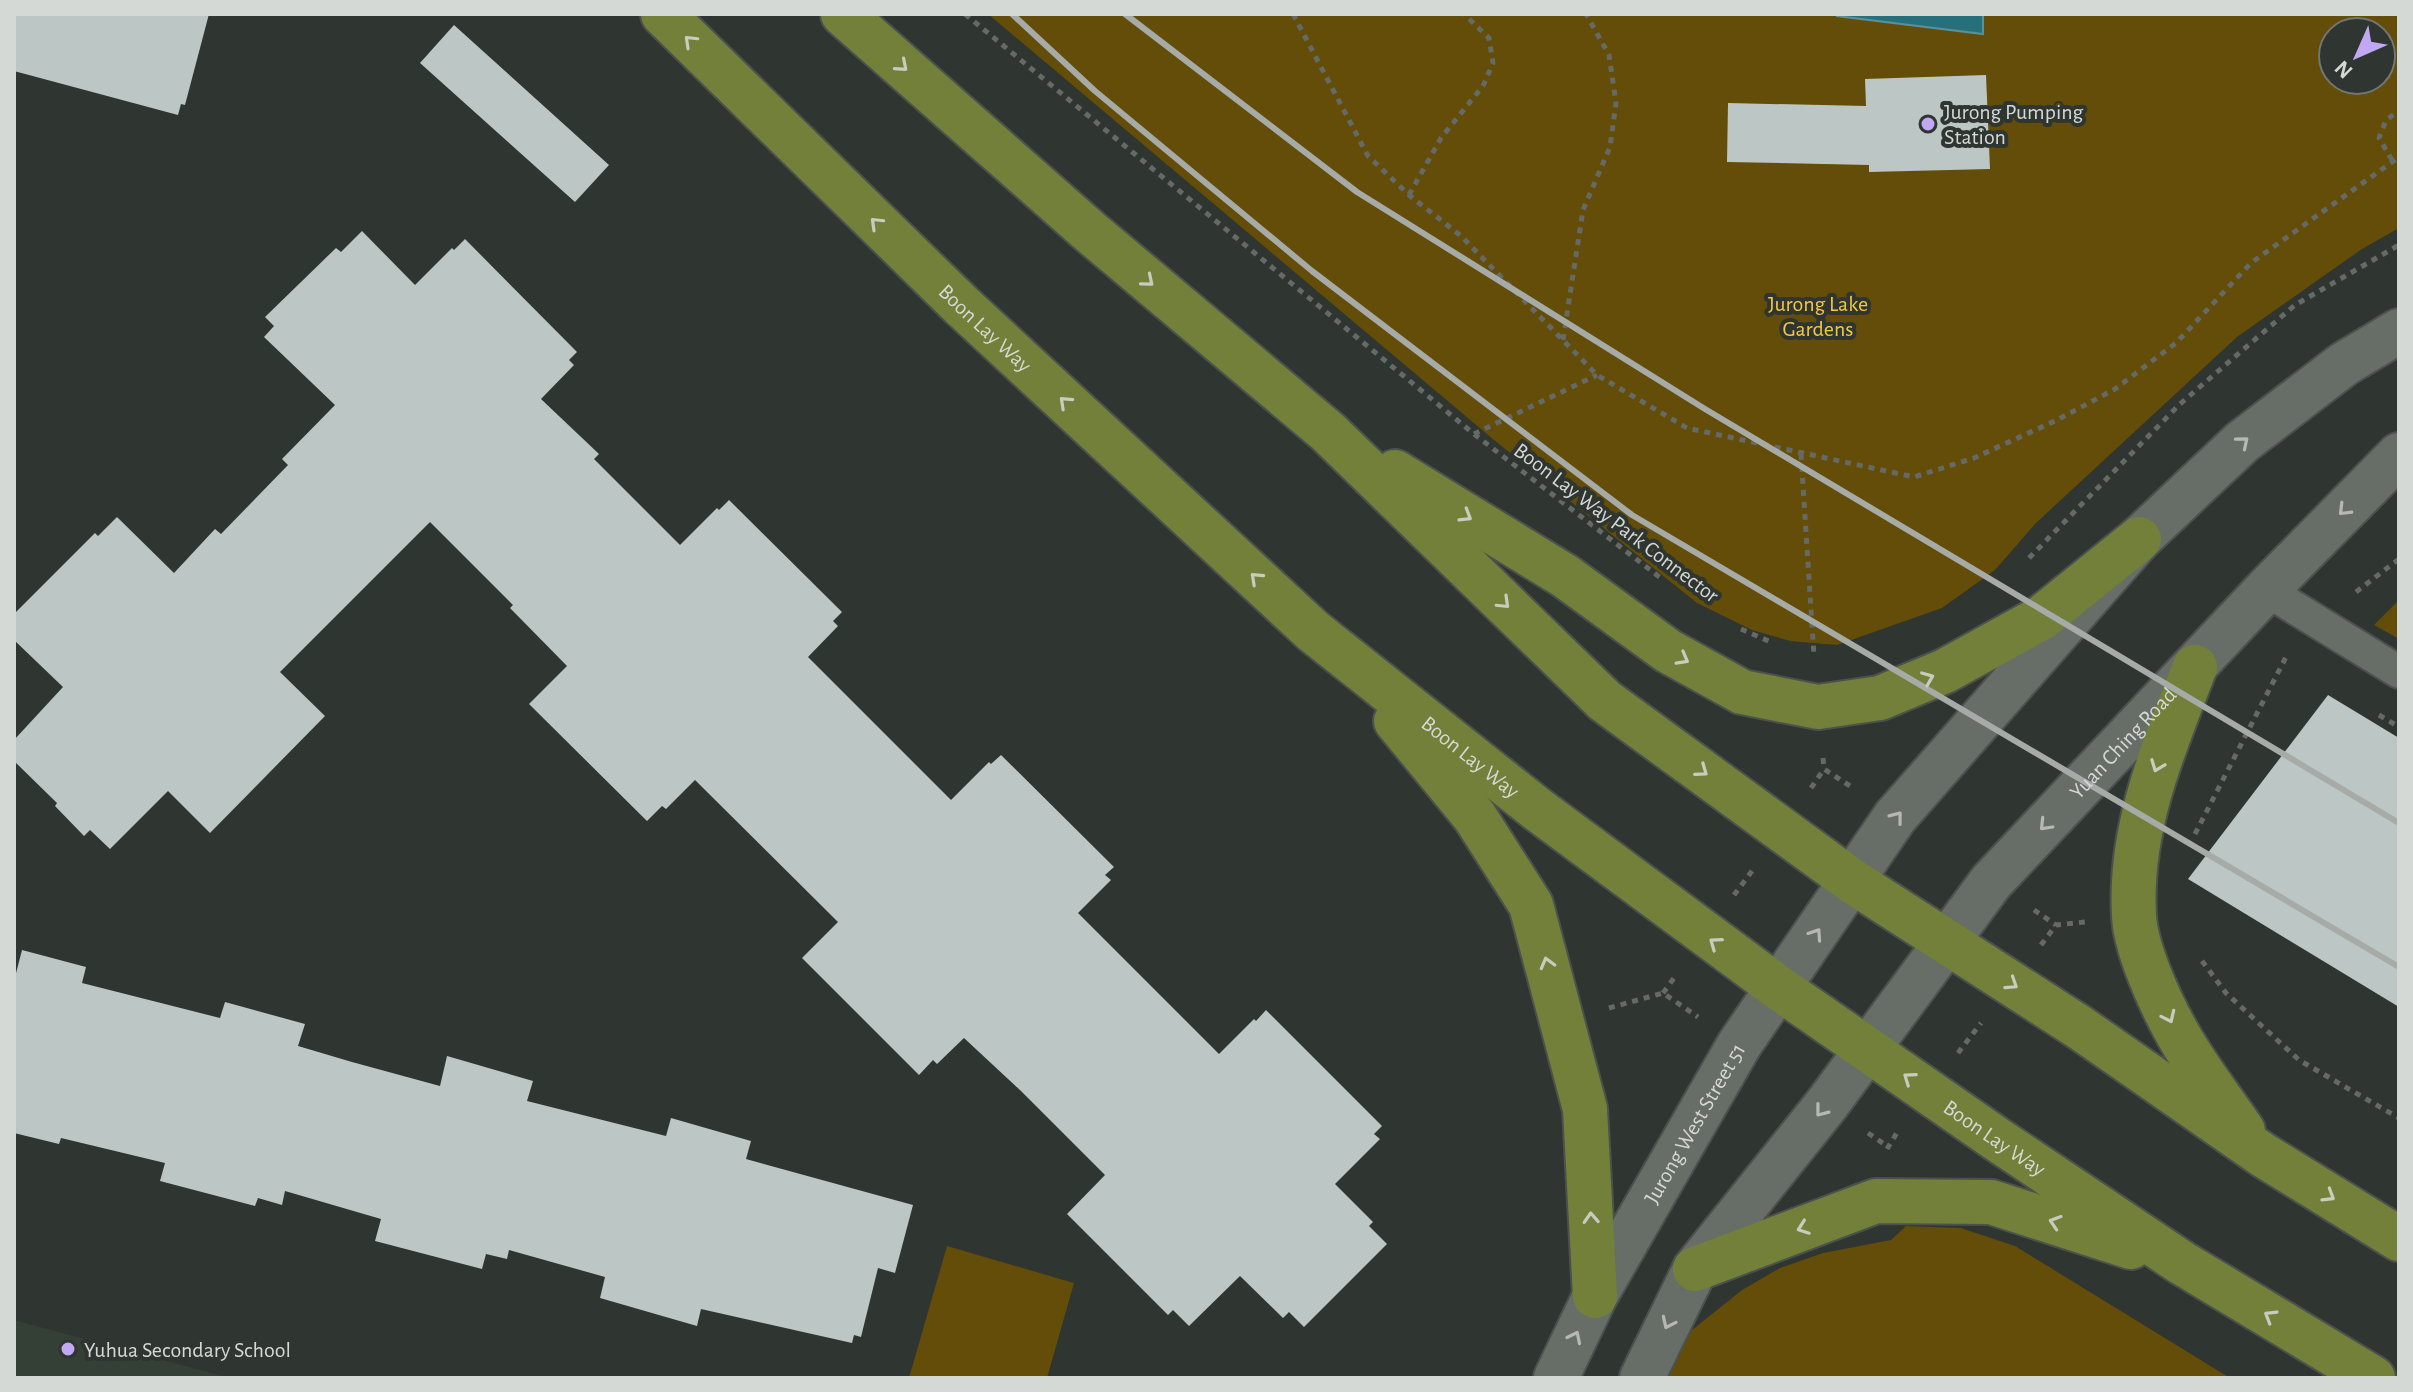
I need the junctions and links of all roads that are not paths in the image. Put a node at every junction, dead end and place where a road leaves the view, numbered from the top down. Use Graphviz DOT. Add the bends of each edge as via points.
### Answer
graph roads {
  1 [pos="663,14"];
  2 [pos="843,14"];
  3 [pos="2399,331"];
  4 [pos="1328,432"];
  5 [pos="2399,455"];
  6 [pos="2139,539"];
  7 [pos="2266,590"];
  8 [pos="1313,631"];
  9 [pos="2195,667"];
  10 [pos="2399,672"];
  11 [pos="1852,881"];
  12 [pos="1947,942"];
  13 [pos="1779,988"];
  14 [pos="1868,1049"];
  15 [pos="2263,1155"];
  16 [pos="2399,1239"];
  17 [pos="2182,1263"];
  18 [pos="1695,1269"];
  19 [pos="1595,1296"];
  20 [pos="1556,1378"];
  21 [pos="1642,1378"];
  22 [pos="2373,1378"];
  8 -- 1 [label="main road, Boon Lay Way, one-way" via="961,305"];
  2 -- 4 [label="main road, one-way"];
  6 -- 3 [label="street, one-way" via="2242,442 2344,364"];
  4 -- 6 [label="main road, one-way" via="1565,576 1668,651 1742,692 1818,707 1880,698 1945,671 2041,618"];
  4 -- 11 [label="main road, one-way" via="1605,701"];
  5 -- 7 [label="street, Yuan Ching Road, one-way"];
  11 -- 6 [label="street, one-way" via="1895,817"];
  7 -- 9 [label="street, Yuan Ching Road"];
  7 -- 10 [label="lane"];
  13 -- 8 [label="main road, Boon Lay Way, one-way" via="1537,809"];
  19 -- 8 [label="main road, one-way" via="1585,1109 1531,905 1475,817"];
  9 -- 12 [label="street, Yuan Ching Road, one-way" via="1991,882"];
  9 -- 15 [label="main road, one-way" via="2152,778 2135,862 2134,918 2151,977 2176,1031"];
  11 -- 12 [label="main road"];
  13 -- 11 [label="street, Jurong West Street 51, one-way"];
  12 -- 14 [label="street, Yuan Ching Road"];
  12 -- 15 [label="main road, one-way"];
  13 -- 14 [label="main road, Boon Lay Way"];
  13 -- 19 [label="street, Jurong West Street 51" via="1739,1045"];
  17 -- 14 [label="main road, Boon Lay Way, one-way"];
  14 -- 18 [label="street, one-way"];
  15 -- 16 [label="main road, one-way"];
  17 -- 18 [label="main road, one-way" via="1991,1202 1876,1201"];
  22 -- 17 [label="main road, Boon Lay Way, one-way"];
  18 -- 21 [label="street, one-way"];
  20 -- 19 [label="street, Jurong West Street 51, one-way"];
}
